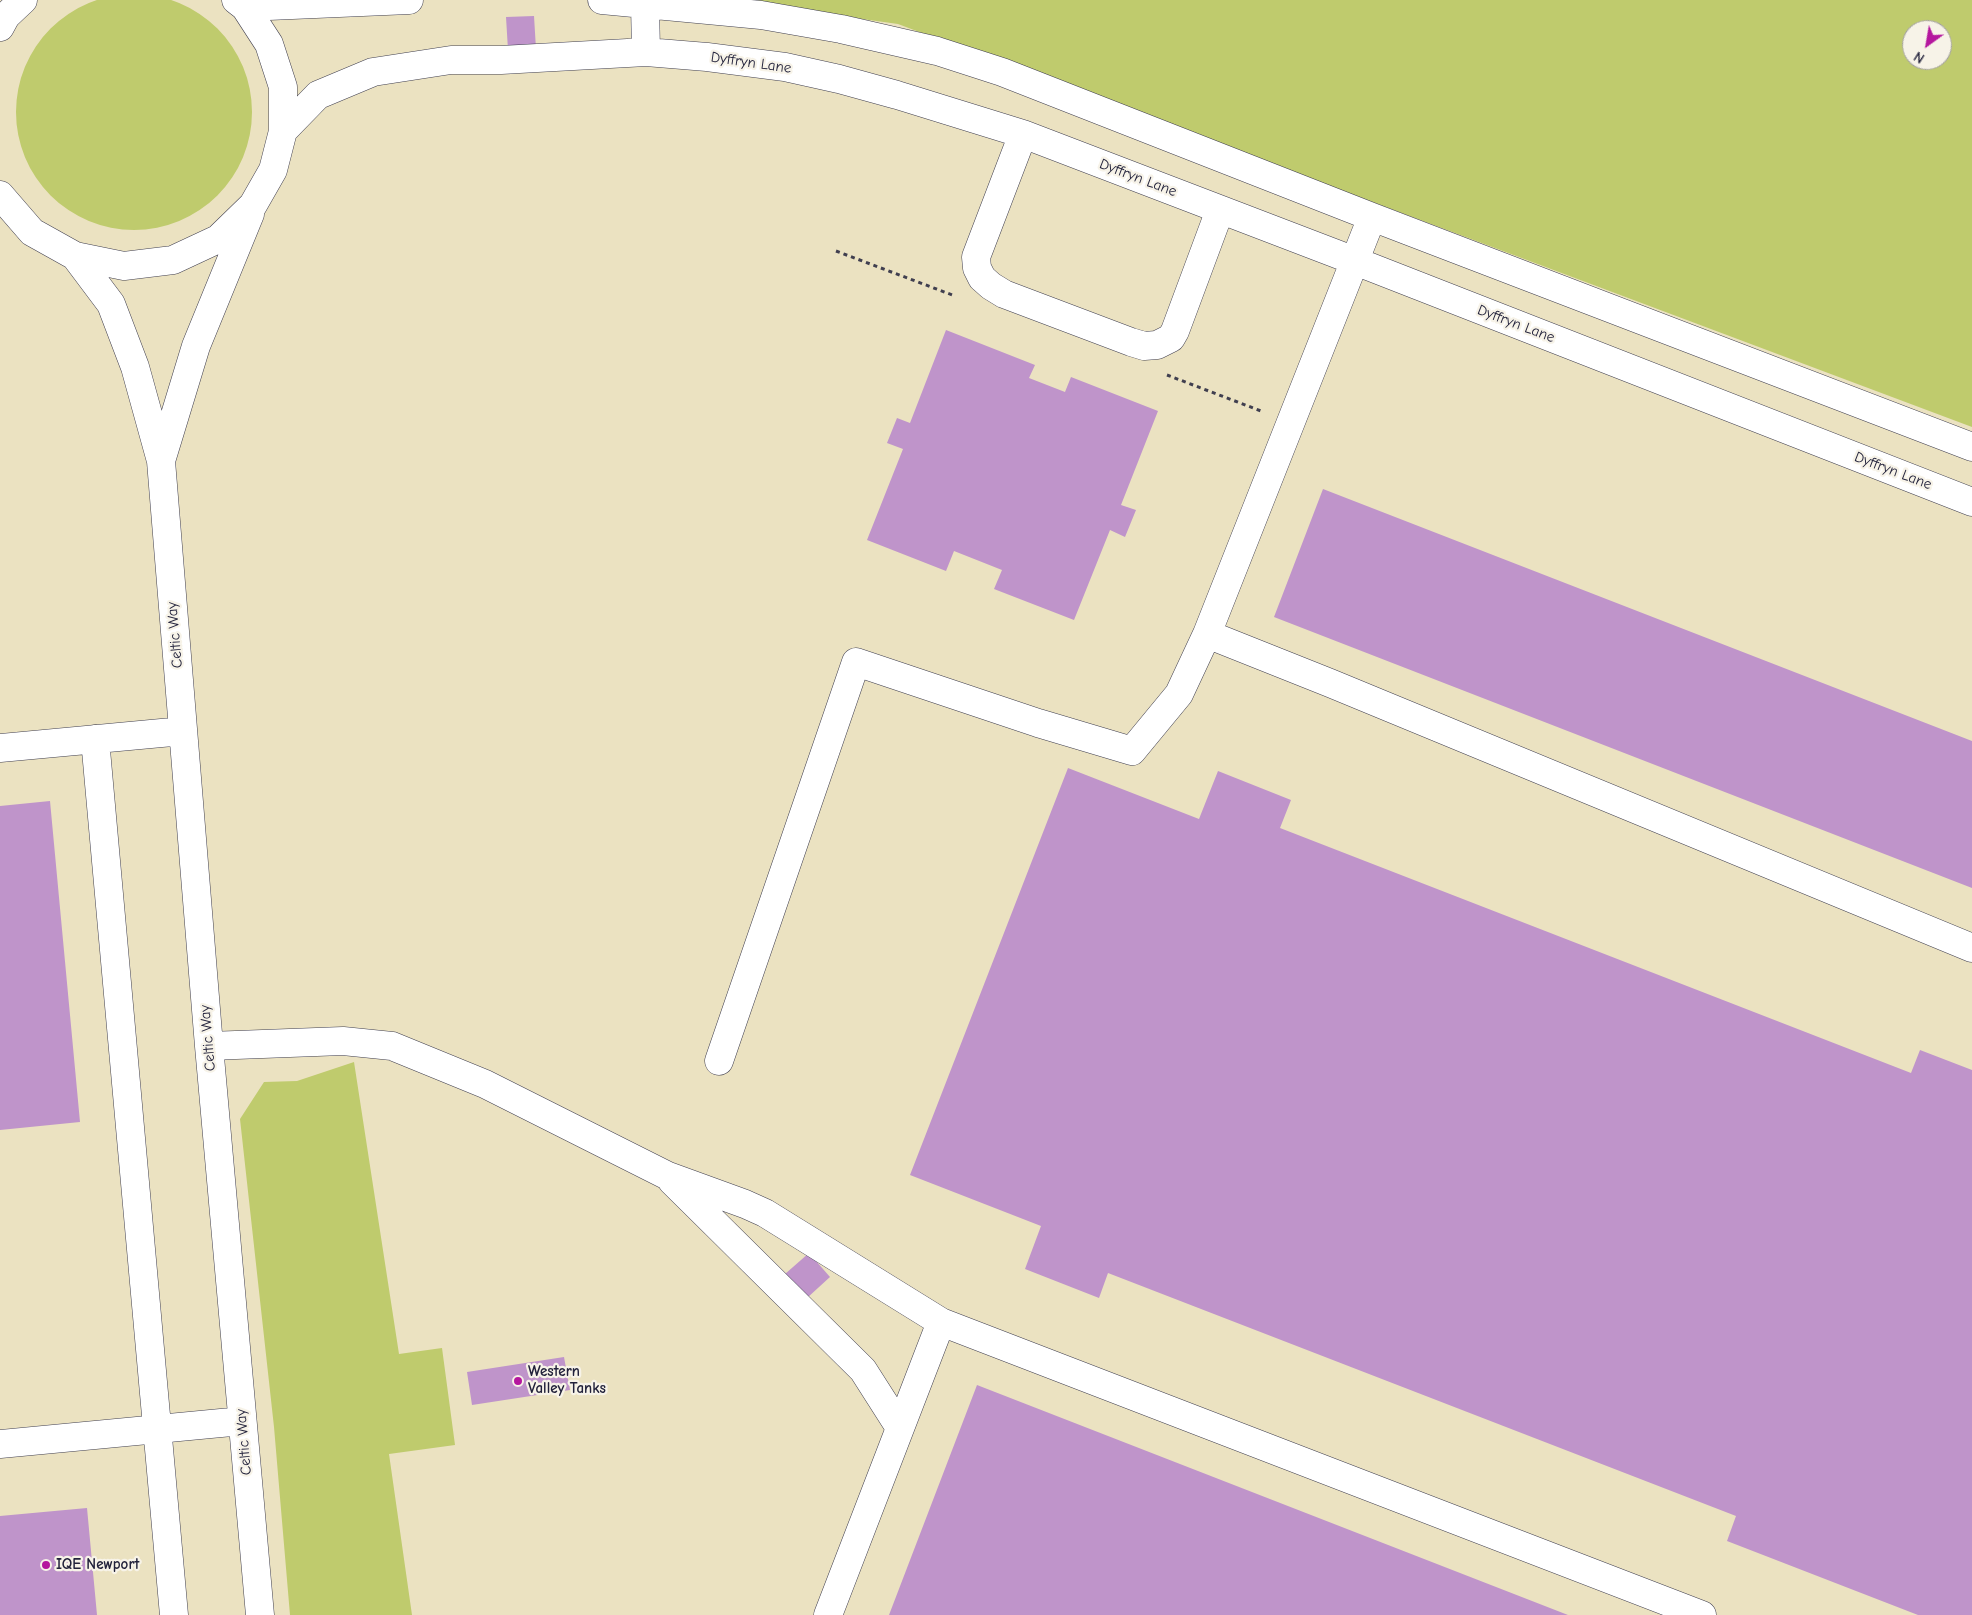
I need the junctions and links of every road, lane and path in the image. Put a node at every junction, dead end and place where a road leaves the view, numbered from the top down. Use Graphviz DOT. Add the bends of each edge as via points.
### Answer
graph roads {
  1 [pos="23,0"];
  2 [pos="409,0"];
  3 [pos="602,0"];
  4 [pos="240,4"];
  5 [pos="645,4"];
  6 [pos="0,27"];
  7 [pos="646,52"];
  8 [pos="284,131"];
  9 [pos="1023,134"];
  10 [pos="0,196"];
  11 [pos="253,205"];
  12 [pos="1220,210"];
  13 [pos="1372,217"];
  14 [pos="75,256"];
  15 [pos="1355,261"];
  16 [pos="1972,447"];
  17 [pos="161,462"];
  18 [pos="1972,502"];
  19 [pos="1207,634"];
  20 [pos="183,731"];
  21 [pos="95,739"];
  22 [pos="0,748"];
  23 [pos="1972,948"];
  24 [pos="209,1046"];
  25 [pos="719,1061"];
  26 [pos="668,1176"];
  27 [pos="941,1322"];
  28 [pos="242,1421"];
  29 [pos="900,1428"];
  30 [pos="156,1430"];
  31 [pos="0,1444"];
  32 [pos="174,1615"];
  33 [pos="260,1615"];
  34 [pos="828,1615"];
  35 [pos="1702,1615"];
  1 -- 6 [label="street" via="6,16"];
  2 -- 4 [label="street"];
  3 -- 5 [label="street"];
  4 -- 8 [label="street, Celtic Way" via="270,44 283,87"];
  5 -- 7 [label="street"];
  5 -- 13 [label="street" via="761,15 937,51 1002,72"];
  7 -- 8 [label="street, Dyffryn Lane" via="451,60 373,72 318,95"];
  7 -- 9 [label="street, Dyffryn Lane" via="785,67 897,95"];
  8 -- 11 [label="street, Celtic Way" via="273,170"];
  9 -- 12 [label="street, Dyffryn Lane"];
  9 -- 12 [label="street" via="976,257 982,278 1004,294 1131,342 1157,345 1175,331"];
  10 -- 14 [label="street, Celtic Way" via="32,232"];
  11 -- 14 [label="street, Celtic Way" via="218,239 173,260 124,266"];
  11 -- 17 [label="street, Celtic Way" via="196,346"];
  12 -- 15 [label="street, Dyffryn Lane"];
  13 -- 15 [label="street"];
  13 -- 16 [label="street"];
  14 -- 17 [label="street, Celtic Way" via="111,304 135,367"];
  15 -- 18 [label="street, Dyffryn Lane"];
  15 -- 19 [label="street"];
  17 -- 20 [label="street, Celtic Way"];
  19 -- 23 [label="street"];
  19 -- 25 [label="street" via="1179,694 1132,751 856,662"];
  20 -- 21 [label="street"];
  20 -- 24 [label="street, Celtic Way"];
  21 -- 22 [label="street"];
  21 -- 30 [label="street"];
  24 -- 26 [label="street" via="343,1042 392,1046 485,1084"];
  24 -- 28 [label="street, Celtic Way"];
  26 -- 27 [label="street" via="764,1213"];
  26 -- 29 [label="street" via="863,1370"];
  27 -- 29 [label="street"];
  27 -- 35 [label="street"];
  28 -- 30 [label="street"];
  28 -- 33 [label="street, Celtic Way"];
  29 -- 34 [label="street"];
  30 -- 31 [label="street"];
  30 -- 32 [label="street"];
}
